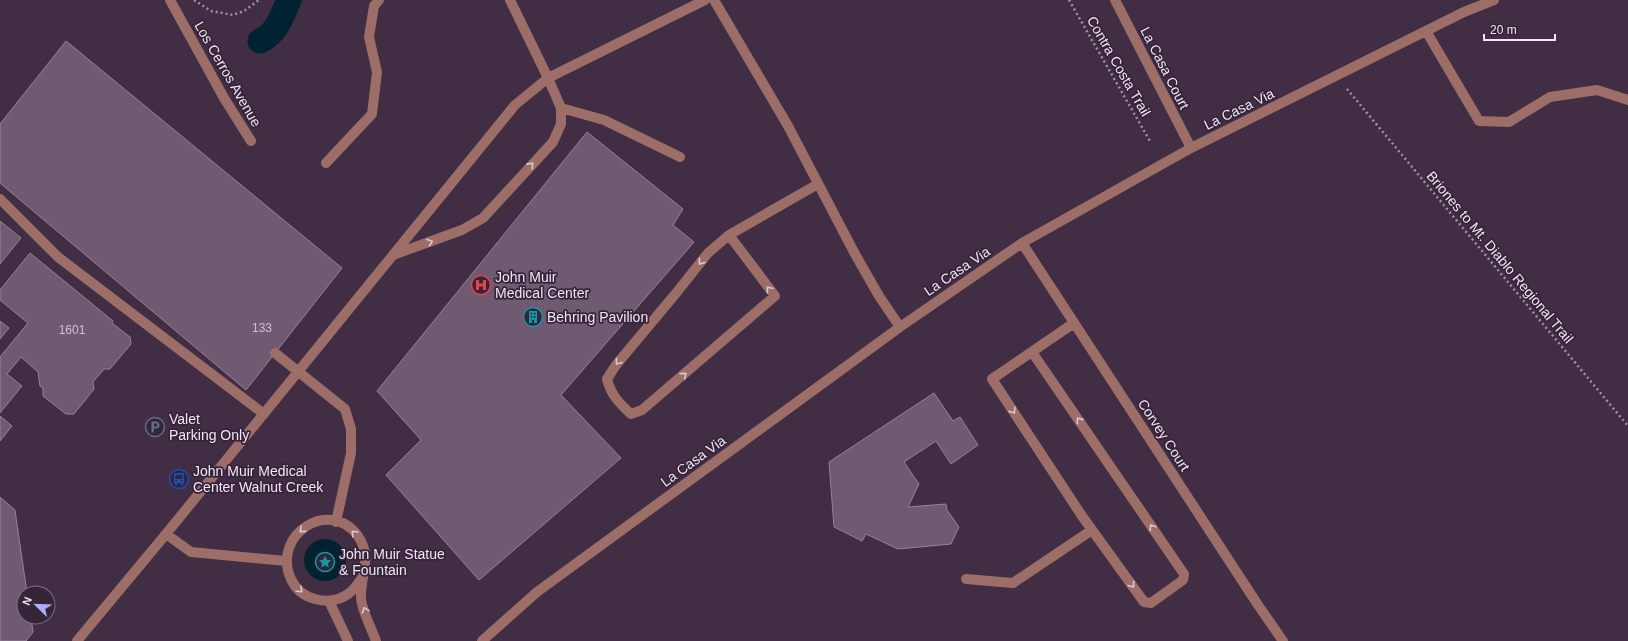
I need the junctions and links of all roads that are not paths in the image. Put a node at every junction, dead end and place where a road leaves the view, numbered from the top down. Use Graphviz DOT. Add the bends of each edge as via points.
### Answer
graph roads {
  1 [pos="170,0"];
  2 [pos="379,0"];
  3 [pos="510,0"];
  4 [pos="705,0"];
  5 [pos="714,0"];
  6 [pos="1115,0"];
  7 [pos="1494,0"];
  8 [pos="1426,31"];
  9 [pos="548,78"];
  10 [pos="1628,100"];
  11 [pos="561,108"];
  12 [pos="252,141"];
  13 [pos="1191,148"];
  14 [pos="680,157"];
  15 [pos="326,163"];
  16 [pos="818,184"];
  17 [pos="0,199"];
  18 [pos="729,236"];
  19 [pos="1022,244"];
  20 [pos="393,255"];
  21 [pos="1074,323"];
  22 [pos="900,327"];
  23 [pos="275,352"];
  24 [pos="1032,352"];
  25 [pos="299,370"];
  26 [pos="264,414"];
  27 [pos="336,522"];
  28 [pos="1092,530"];
  29 [pos="166,534"];
  30 [pos="286,561"];
  31 [pos="362,578"];
  32 [pos="966,579"];
  33 [pos="329,601"];
  34 [pos="77,641"];
  35 [pos="348,641"];
  36 [pos="376,641"];
  37 [pos="482,641"];
  38 [pos="1283,641"];
  1 -- 12 [label="street, Los Cerros Avenue" via="224,98"];
  2 -- 15 [label="street" via="374,6 369,37 378,72 372,114"];
  3 -- 9 [label="street"];
  4 -- 9 [label="street"];
  5 -- 16 [label="street" via="788,126"];
  6 -- 13 [label="street, La Casa Court"];
  7 -- 8 [label="street, La Casa Via"];
  8 -- 10 [label="street" via="1479,121 1509,122 1550,97 1597,90"];
  8 -- 13 [label="street, La Casa Via"];
  9 -- 11 [label="street"];
  9 -- 20 [label="street" via="515,105"];
  11 -- 14 [label="street" via="604,120"];
  20 -- 11 [label="street, one-way" via="462,230 483,218 553,142 561,124"];
  13 -- 19 [label="street, La Casa Via"];
  16 -- 18 [label="street"];
  16 -- 22 [label="street" via="879,296"];
  17 -- 26 [label="street" via="58,257"];
  18 -- 18 [label="street, one-way" via="708,253 607,378 610,391 631,414 642,410 775,296"];
  19 -- 21 [label="street, Corvey Court"];
  19 -- 22 [label="street, La Casa Via"];
  20 -- 25 [label="street"];
  21 -- 24 [label="street"];
  21 -- 38 [label="street, Corvey Court"];
  22 -- 37 [label="street, La Casa Via" via="537,592"];
  23 -- 25 [label="street"];
  24 -- 28 [label="street, one-way" via="992,379"];
  28 -- 24 [label="street, one-way" via="1147,603 1183,580 1184,574"];
  25 -- 26 [label="street"];
  25 -- 27 [label="street" via="345,409 351,429 351,453"];
  26 -- 29 [label="street"];
  27 -- 30 [label="street, one-way" via="322,520 300,530 287,550"];
  31 -- 27 [label="street, one-way" via="366,566 363,545 353,531"];
  28 -- 32 [label="street" via="1013,583"];
  29 -- 30 [label="street" via="191,552"];
  29 -- 34 [label="street"];
  30 -- 33 [label="street, one-way" via="287,572 299,591 316,600"];
  31 -- 33 [label="street" via="347,595"];
  36 -- 31 [label="street, one-way" via="361,599"];
  33 -- 35 [label="street"];
}
